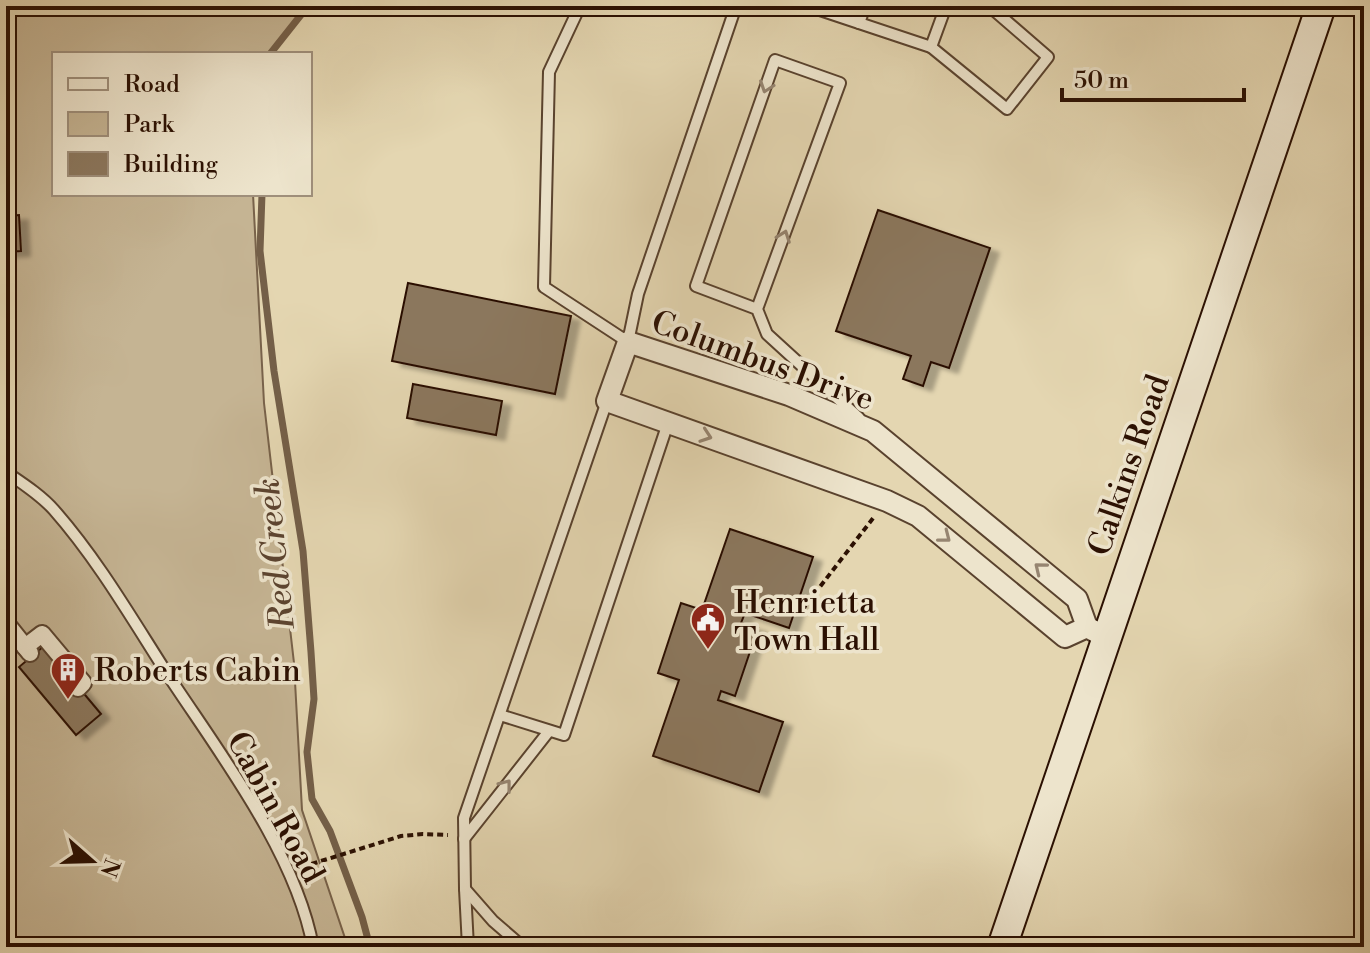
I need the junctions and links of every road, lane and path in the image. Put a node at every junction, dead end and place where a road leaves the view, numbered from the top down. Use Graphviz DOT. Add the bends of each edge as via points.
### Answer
graph roads {
  1 [pos="580,6"];
  2 [pos="736,6"];
  3 [pos="808,6"];
  4 [pos="865,6"];
  5 [pos="946,6"];
  6 [pos="989,6"];
  7 [pos="1321,6"];
  8 [pos="859,23"];
  9 [pos="931,47"];
  10 [pos="757,309"];
  11 [pos="628,342"];
  12 [pos="607,401"];
  13 [pos="668,423"];
  14 [pos="873,431"];
  15 [pos="6,472"];
  16 [pos="887,501"];
  17 [pos="802,610"];
  18 [pos="6,623"];
  19 [pos="1096,632"];
  20 [pos="78,688"];
  21 [pos="500,715"];
  22 [pos="549,731"];
  23 [pos="452,836"];
  24 [pos="464,839"];
  25 [pos="288,871"];
  26 [pos="465,889"];
  27 [pos="313,947"];
  28 [pos="468,947"];
  29 [pos="523,947"];
  30 [pos="1002,947"];
  1 -- 11 [label="lane" via="549,72 544,287"];
  2 -- 11 [label="lane" via="638,294"];
  3 -- 8 [label="lane"];
  4 -- 8 [label="lane"];
  5 -- 9 [label="lane"];
  6 -- 9 [label="lane" via="1048,57 1007,109"];
  7 -- 19 [label="main road, Calkins Road"];
  8 -- 9 [label="lane"];
  10 -- 10 [label="lane, one-way" via="840,83 775,60 696,286"];
  10 -- 14 [label="lane" via="767,334"];
  11 -- 12 [label="street"];
  11 -- 14 [label="street, Columbus Drive" via="789,395"];
  12 -- 13 [label="street"];
  12 -- 21 [label="lane"];
  13 -- 16 [label="street, one-way"];
  13 -- 22 [label="lane" via="564,735"];
  19 -- 14 [label="street, Columbus Drive, one-way" via="1077,599"];
  15 -- 25 [label="lane, Cabin Road" via="51,507 86,548 246,795"];
  16 -- 17 [label="path"];
  16 -- 19 [label="street, one-way" via="918,516 1065,637"];
  18 -- 20 [label="street" via="29,652 42,634 83,683"];
  19 -- 30 [label="main road, Calkins Road"];
  21 -- 22 [label="lane"];
  21 -- 24 [label="lane" via="464,818"];
  24 -- 22 [label="lane, one-way"];
  23 -- 25 [label="path" via="401,836"];
  24 -- 26 [label="lane"];
  25 -- 27 [label="lane, Cabin Road"];
  26 -- 28 [label="lane"];
  26 -- 29 [label="lane"];
}
